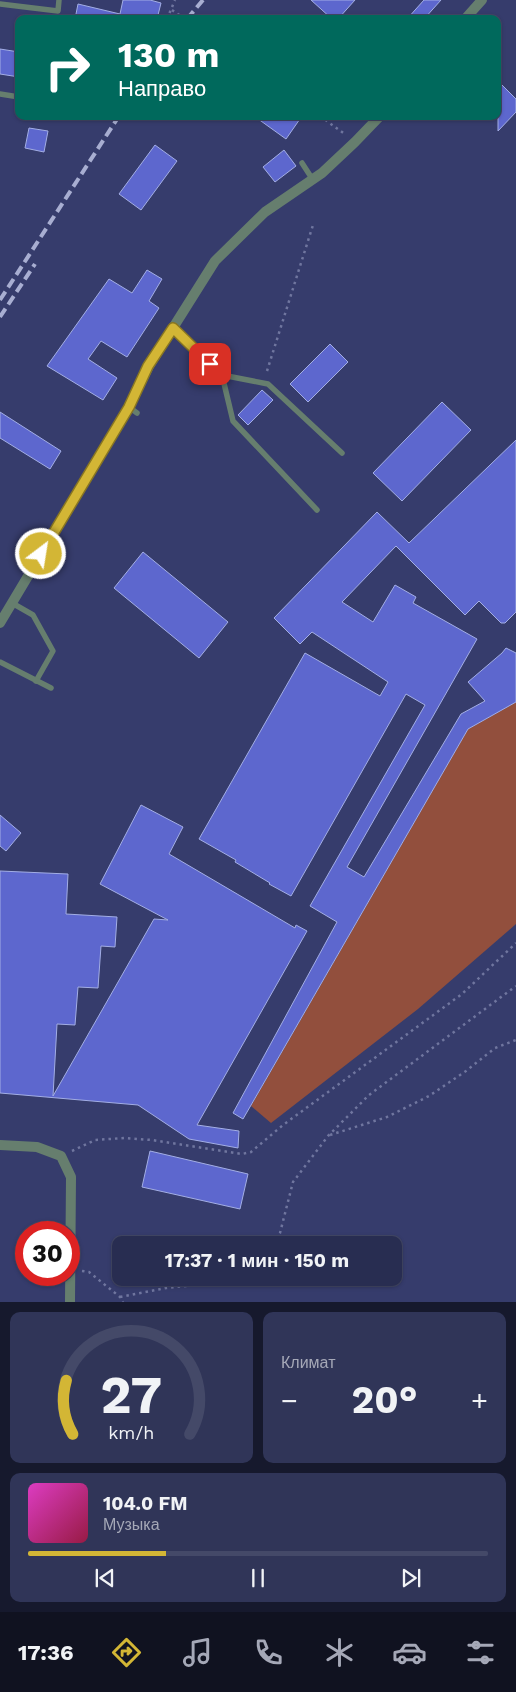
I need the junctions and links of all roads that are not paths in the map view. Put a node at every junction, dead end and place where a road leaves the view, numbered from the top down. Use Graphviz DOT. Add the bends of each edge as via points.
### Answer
graph roads {
  1 [pos="59,0"];
  2 [pos="482,0"];
  3 [pos="0,4"];
  4 [pos="469,15"];
  5 [pos="0,94"];
  6 [pos="15,96"];
  7 [pos="376,120"];
  8 [pos="302,163"];
  9 [pos="312,180"];
  10 [pos="173,328"];
  11 [pos="222,376"];
  12 [pos="342,453"];
  13 [pos="317,510"];
  14 [pos="12,602"];
  15 [pos="0,623"];
  16 [pos="0,662"];
  17 [pos="36,680"];
  18 [pos="50,688"];
  19 [pos="0,1145"];
  20 [pos="70,1302"];
  1 -- 3 [label="lane" via="58,11"];
  2 -- 4 [label="street"];
  5 -- 6 [label="lane"];
  7 -- 9 [label="street"];
  8 -- 9 [label="lane"];
  9 -- 10 [label="street" via="265,212 215,261"];
  10 -- 11 [label="lane"];
  10 -- 14 [label="street" via="148,366 133,410"];
  11 -- 12 [label="lane" via="268,384"];
  11 -- 13 [label="lane" via="233,421"];
  14 -- 15 [label="street"];
  14 -- 17 [label="lane" via="33,616 53,651"];
  16 -- 17 [label="lane"];
  17 -- 18 [label="lane"];
  19 -- 20 [label="street" via="37,1147 61,1156 71,1177"];
}
